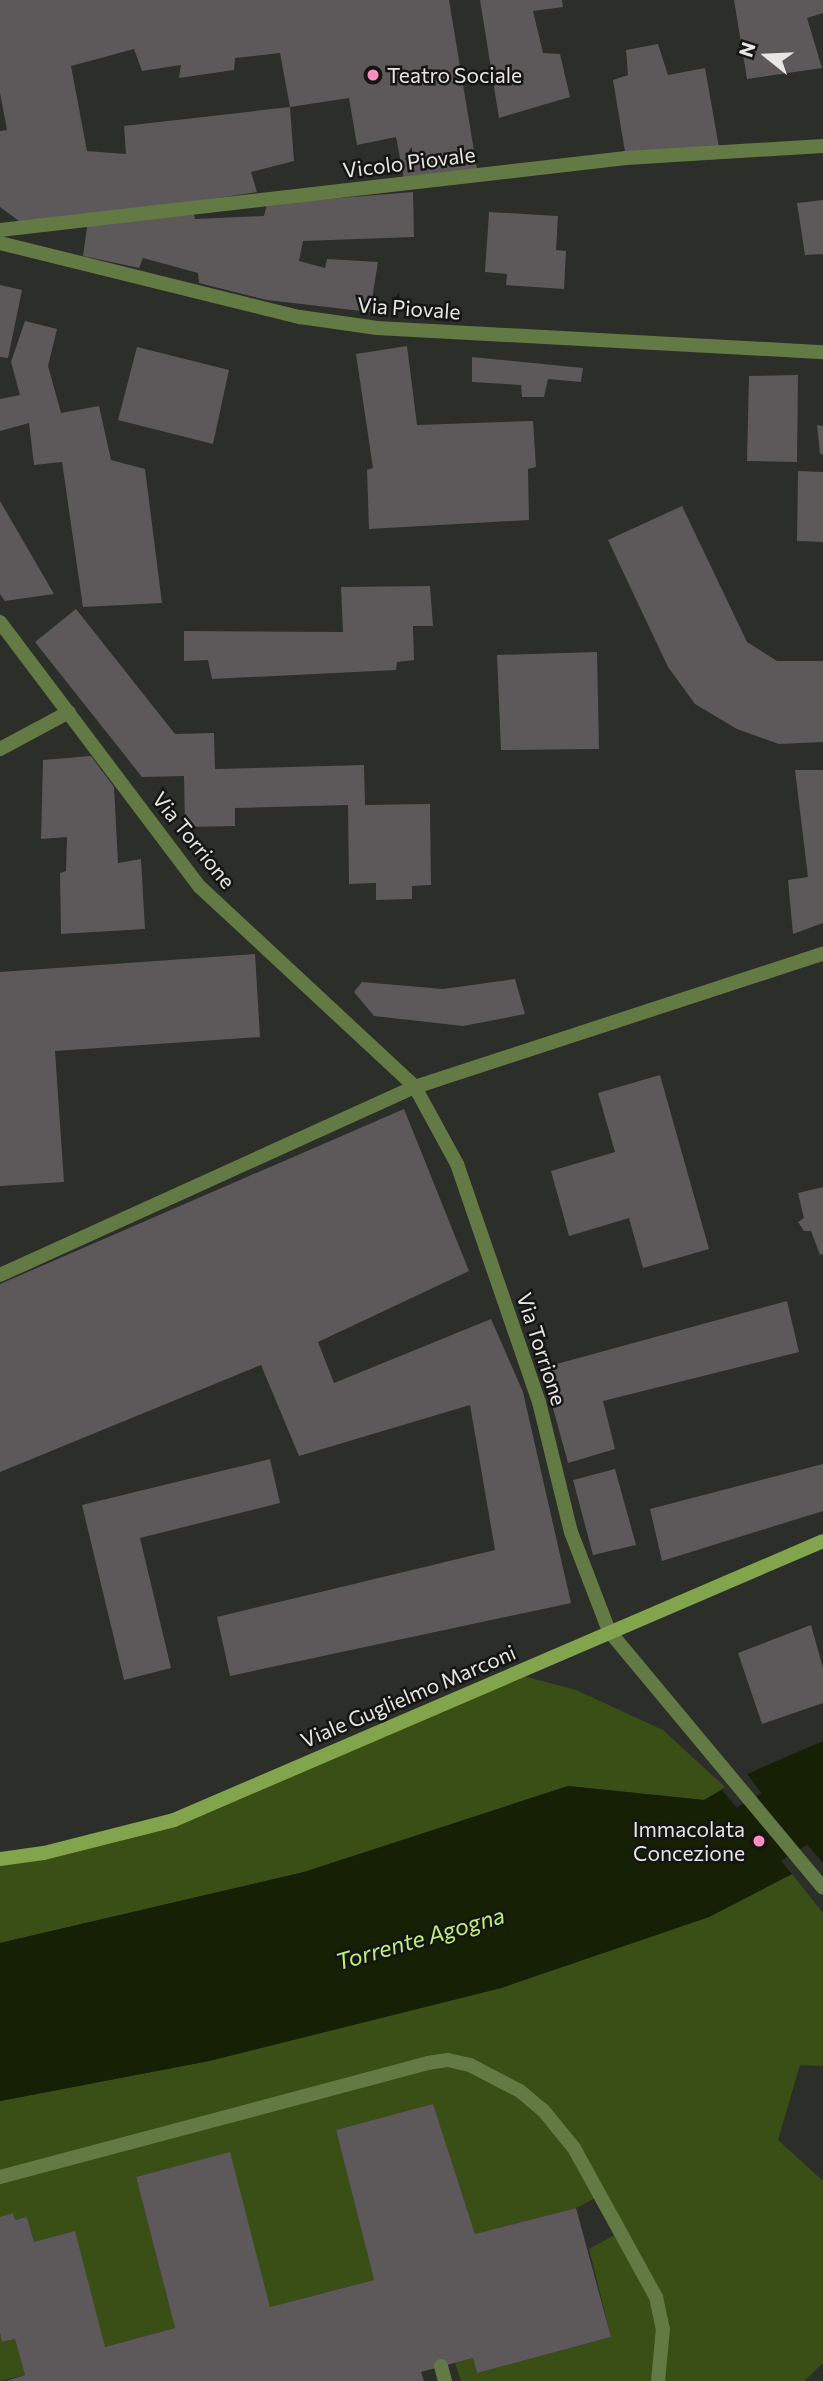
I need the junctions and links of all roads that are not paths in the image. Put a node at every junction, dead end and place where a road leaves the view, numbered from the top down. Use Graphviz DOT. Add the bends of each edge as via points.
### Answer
graph roads {
  1 [pos="823,146"];
  2 [pos="0,230"];
  3 [pos="0,243"];
  4 [pos="823,352"];
  5 [pos="0,622"];
  6 [pos="69,712"];
  7 [pos="0,749"];
  8 [pos="823,954"];
  9 [pos="415,1087"];
  10 [pos="0,1275"];
  11 [pos="823,1541"];
  12 [pos="609,1631"];
  13 [pos="0,1859"];
  14 [pos="821,1886"];
  15 [pos="0,2177"];
  16 [pos="658,2381"];
  1 -- 2 [label="street, Vicolo Piovale" via="626,158"];
  3 -- 4 [label="street, Via Piovale" via="300,317 377,328"];
  5 -- 6 [label="street, Via Torrione"];
  6 -- 7 [label="street"];
  6 -- 9 [label="street, Via Torrione" via="200,887"];
  8 -- 9 [label="street"];
  9 -- 10 [label="street"];
  9 -- 12 [label="street, Via Torrione" via="457,1164 539,1402 571,1532"];
  11 -- 12 [label="main road, Viale Guglielmo Marconi"];
  12 -- 13 [label="main road, Viale Guglielmo Marconi" via="174,1820 44,1853"];
  12 -- 14 [label="street, Via Torrione"];
  15 -- 16 [label="street" via="428,2063 449,2060 470,2065 520,2091 543,2110 574,2148 656,2297 663,2329"];
}
